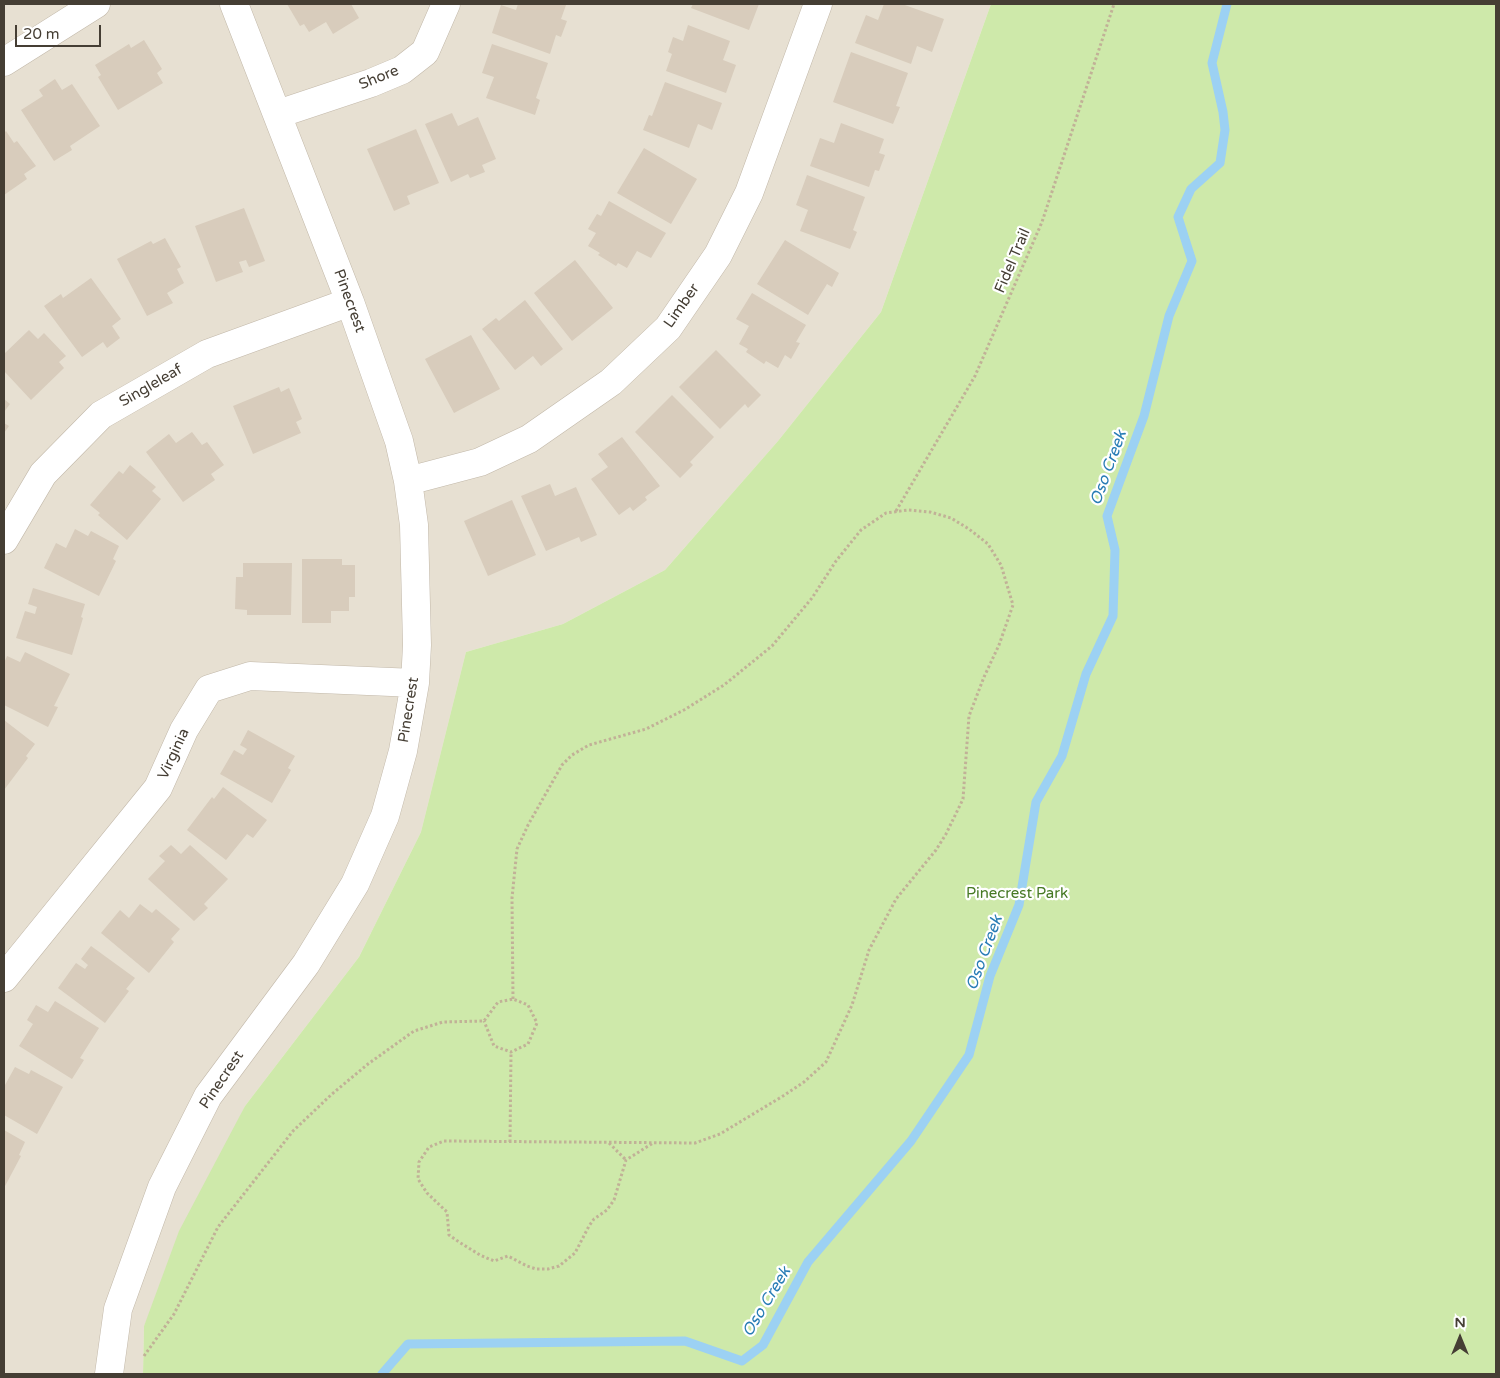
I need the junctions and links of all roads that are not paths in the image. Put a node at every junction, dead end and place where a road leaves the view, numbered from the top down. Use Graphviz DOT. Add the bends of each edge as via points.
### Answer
graph roads {
  1 [pos="96,4"];
  2 [pos="234,4"];
  3 [pos="446,4"];
  4 [pos="818,4"];
  5 [pos="4,62"];
  6 [pos="278,114"];
  7 [pos="350,302"];
  8 [pos="408,481"];
  9 [pos="4,540"];
  10 [pos="415,683"];
  11 [pos="4,978"];
  12 [pos="109,1374"];
  1 -- 5 [label="street"];
  2 -- 6 [label="street, Pinecrest"];
  3 -- 6 [label="street, Shore" via="425,52 402,70"];
  4 -- 8 [label="street, Limber" via="750,194 718,255 668,328 611,382 528,439 480,462"];
  6 -- 7 [label="street, Pinecrest"];
  7 -- 8 [label="street, Pinecrest" via="399,441"];
  7 -- 9 [label="street, Singleleaf" via="207,354 101,415 43,474"];
  8 -- 10 [label="street, Pinecrest" via="414,525"];
  10 -- 11 [label="street, Virginia" via="250,676 209,689 184,730 158,788"];
  10 -- 12 [label="street, Pinecrest" via="403,751 385,816 355,884 306,964 208,1096 162,1187 118,1309"];
}
